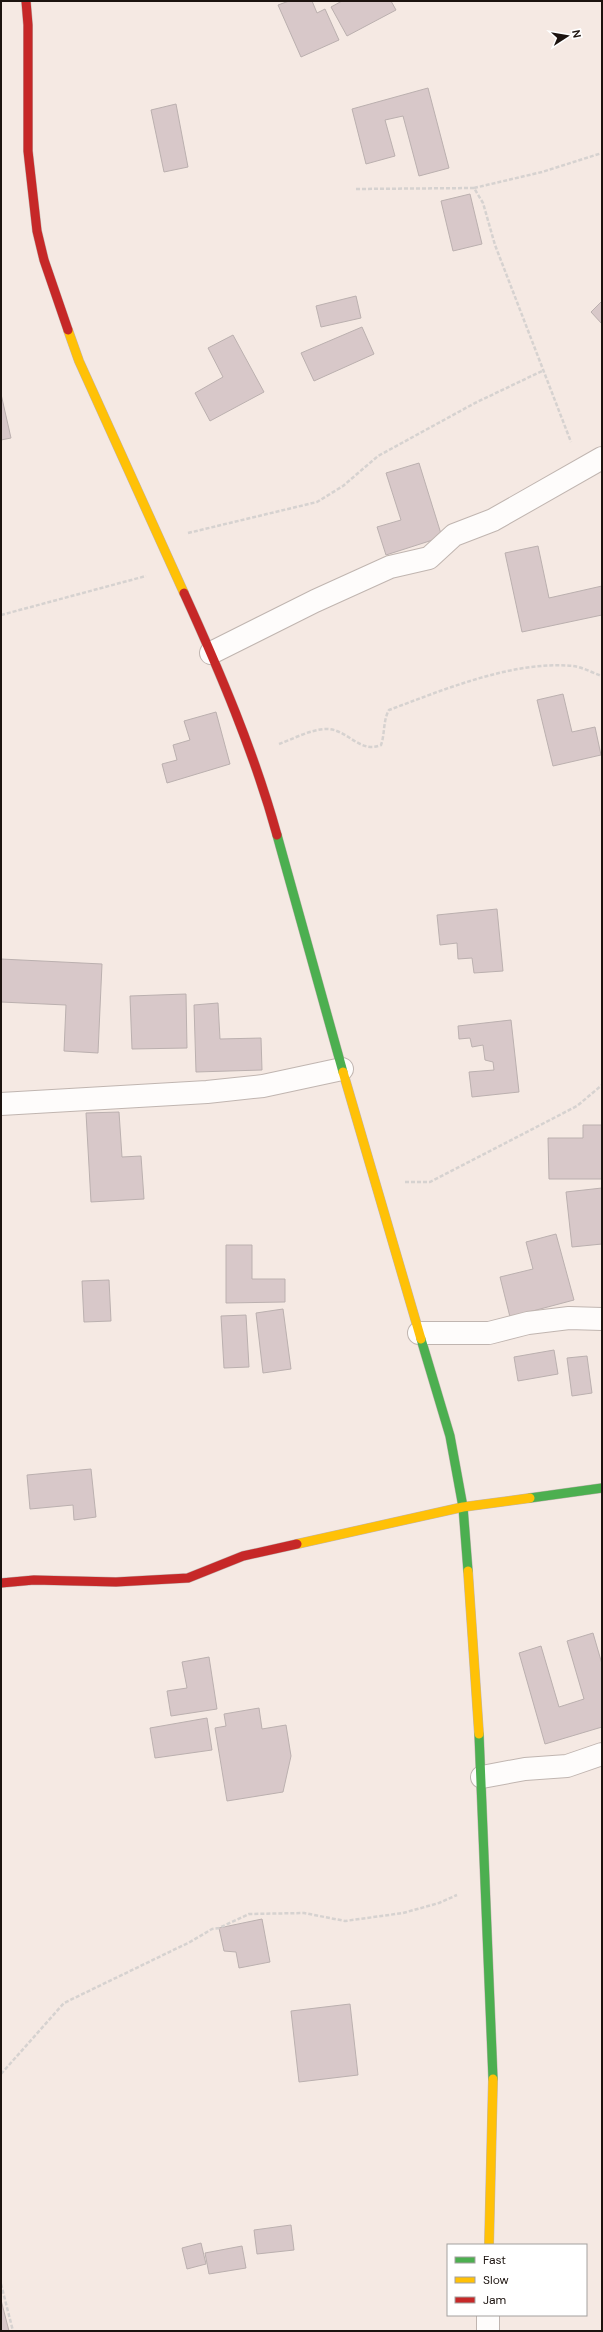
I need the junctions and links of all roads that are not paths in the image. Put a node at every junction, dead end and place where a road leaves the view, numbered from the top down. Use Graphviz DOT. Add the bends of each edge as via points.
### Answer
graph roads {
  1 [pos="26,1"];
  2 [pos="597,461"];
  3 [pos="211,653"];
  4 [pos="342,1069"];
  5 [pos="1,1104"];
  6 [pos="602,1319"];
  7 [pos="419,1333"];
  8 [pos="602,1488"];
  9 [pos="463,1507"];
  10 [pos="1,1583"];
  11 [pos="602,1754"];
  12 [pos="482,1778"];
  13 [pos="489,2244"];
  14 [pos="488,2316"];
  15 [pos="488,2331"];
  1 -- 3 [label="street" via="28,151 36,231 44,260 79,361"];
  2 -- 3 [label="street" via="493,520 454,535 429,558 390,567"];
  3 -- 4 [label="street" via="252,754 270,807"];
  4 -- 5 [label="street" via="263,1086 208,1092"];
  4 -- 7 [label="street"];
  6 -- 7 [label="street" via="569,1318 528,1323 489,1333"];
  7 -- 9 [label="street" via="450,1436"];
  8 -- 9 [label="street"];
  9 -- 10 [label="street" via="244,1556 188,1578 116,1582 34,1580"];
  9 -- 12 [label="street"];
  11 -- 12 [label="street" via="567,1766"];
  12 -- 13 [label="street" via="494,2059"];
  14 -- 15 [label="street"];
}
